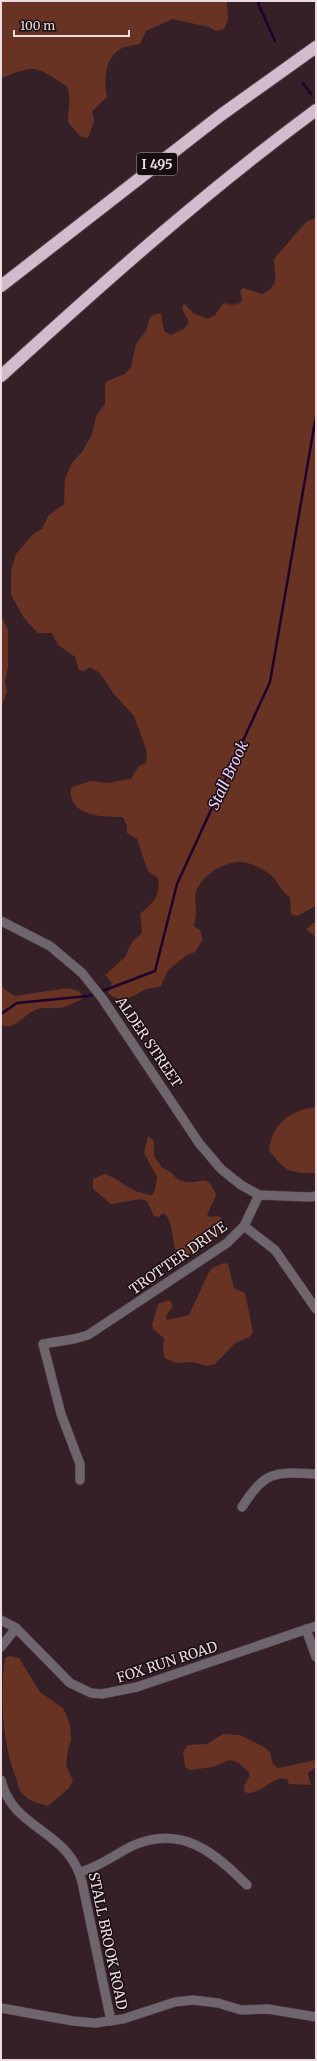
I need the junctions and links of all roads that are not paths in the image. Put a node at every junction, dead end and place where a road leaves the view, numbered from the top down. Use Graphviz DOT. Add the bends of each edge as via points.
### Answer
graph roads {
  1 [pos="316,45"];
  2 [pos="316,112"];
  3 [pos="1,286"];
  4 [pos="1,376"];
  5 [pos="1,920"];
  6 [pos="259,1195"];
  7 [pos="316,1196"];
  8 [pos="244,1226"];
  9 [pos="316,1310"];
  10 [pos="316,1474"];
  11 [pos="80,1480"];
  12 [pos="242,1507"];
  13 [pos="1,1620"];
  14 [pos="316,1626"];
  15 [pos="16,1628"];
  16 [pos="306,1629"];
  17 [pos="1,1647"];
  18 [pos="316,1657"];
  19 [pos="1,1780"];
  20 [pos="80,1872"];
  21 [pos="247,1885"];
  22 [pos="1,2008"];
  23 [pos="315,2016"];
  24 [pos="110,2021"];
  1 -- 3 [label="highway, I 495" via="205,127"];
  2 -- 4 [label="highway" via="168,226"];
  5 -- 6 [label="street, ALDER STREET" via="50,946 82,973 102,998 199,1143 221,1169"];
  6 -- 7 [label="street"];
  6 -- 8 [label="street, TROTTER DRIVE"];
  8 -- 9 [label="street" via="275,1250"];
  8 -- 11 [label="street, TROTTER DRIVE" via="227,1243 88,1335 74,1340 43,1344 61,1414 80,1464"];
  10 -- 12 [label="street" via="290,1473 269,1477 260,1482"];
  13 -- 15 [label="street, FOX RUN ROAD"];
  14 -- 16 [label="street, FOX RUN ROAD"];
  15 -- 16 [label="street, FOX RUN ROAD" via="70,1683 91,1693 102,1694 137,1687"];
  15 -- 17 [label="street"];
  16 -- 18 [label="street"];
  19 -- 20 [label="street, STALL BROOK ROAD" via="5,1794 15,1809 64,1848 76,1862"];
  20 -- 21 [label="street" via="144,1842 167,1838 189,1842 209,1851"];
  20 -- 24 [label="street, STALL BROOK ROAD"];
  22 -- 24 [label="street" via="73,2021"];
  23 -- 24 [label="street" via="268,2009 241,2010 218,2003 193,2000 175,2002"];
}
